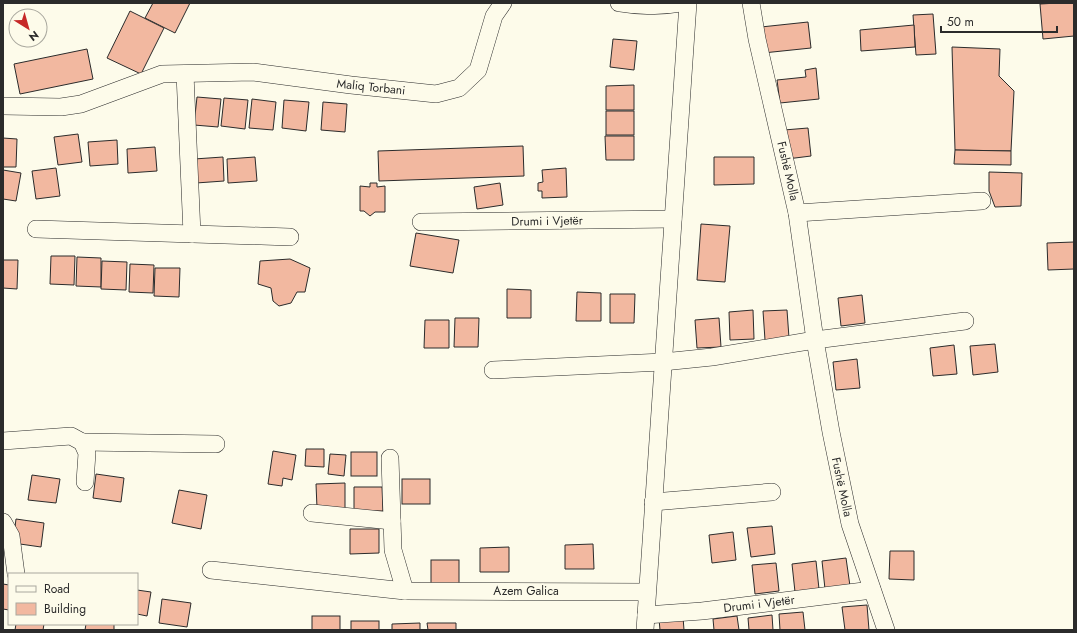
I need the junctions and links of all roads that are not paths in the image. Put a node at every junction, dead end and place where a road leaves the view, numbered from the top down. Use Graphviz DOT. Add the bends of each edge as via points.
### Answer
graph roads {
  1 [pos="503,3"];
  2 [pos="619,3"];
  3 [pos="682,3"];
  4 [pos="688,3"];
  5 [pos="751,3"];
  6 [pos="185,74"];
  7 [pos="3,106"];
  8 [pos="982,201"];
  9 [pos="797,213"];
  10 [pos="673,219"];
  11 [pos="421,222"];
  12 [pos="36,229"];
  13 [pos="192,234"];
  14 [pos="290,237"];
  15 [pos="965,321"];
  16 [pos="815,340"];
  17 [pos="663,362"];
  18 [pos="493,370"];
  19 [pos="3,441"];
  20 [pos="82,442"];
  21 [pos="216,444"];
  22 [pos="390,458"];
  23 [pos="85,482"];
  24 [pos="772,492"];
  25 [pos="653,502"];
  26 [pos="312,513"];
  27 [pos="392,521"];
  28 [pos="3,522"];
  29 [pos="211,570"];
  30 [pos="16,573"];
  31 [pos="872,590"];
  32 [pos="405,591"];
  33 [pos="647,592"];
  34 [pos="645,622"];
  35 [pos="886,630"];
  1 -- 6 [label="street, Maliq Torbani" via="494,16 478,70 459,88 436,94 253,72"];
  2 -- 3 [label="street" via="664,7"];
  4 -- 10 [label="street, Drumi i Vjetër"];
  5 -- 9 [label="street, Fushë Molla"];
  6 -- 7 [label="street, Maliq Torbani" via="162,74 81,104 61,107"];
  6 -- 13 [label="street"];
  8 -- 9 [label="street"];
  9 -- 16 [label="street, Fushë Molla"];
  10 -- 11 [label="street, Drumi i Vjetër"];
  10 -- 17 [label="street, Drumi i Vjetër"];
  12 -- 13 [label="street"];
  13 -- 14 [label="street"];
  15 -- 16 [label="street"];
  16 -- 17 [label="street" via="712,357"];
  16 -- 31 [label="street, Fushë Molla" via="850,524"];
  17 -- 18 [label="street"];
  17 -- 25 [label="street, Drumi i Vjetër"];
  19 -- 20 [label="street" via="71,436"];
  20 -- 21 [label="street"];
  20 -- 23 [label="street" via="87,453"];
  22 -- 27 [label="street"];
  24 -- 25 [label="street"];
  25 -- 33 [label="street, Drumi i Vjetër"];
  26 -- 27 [label="street"];
  27 -- 32 [label="street" via="393,550"];
  28 -- 30 [label="street" via="11,536"];
  29 -- 32 [label="street, Azem Galica"];
  31 -- 34 [label="street, Drumi i Vjetër" via="702,610"];
  31 -- 35 [label="street, Fushë Molla"];
  32 -- 33 [label="street, Azem Galica"];
  33 -- 34 [label="street, Drumi i Vjetër"];
}
